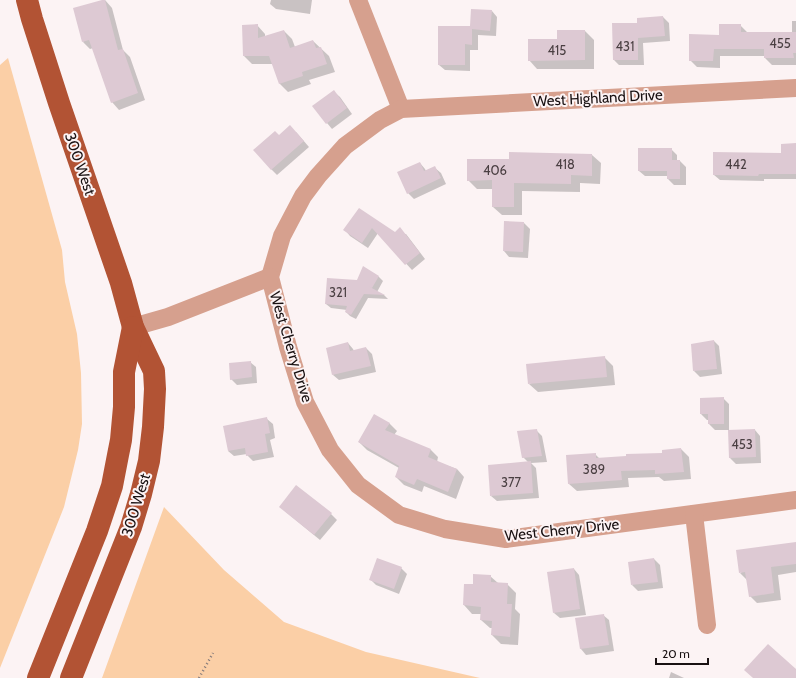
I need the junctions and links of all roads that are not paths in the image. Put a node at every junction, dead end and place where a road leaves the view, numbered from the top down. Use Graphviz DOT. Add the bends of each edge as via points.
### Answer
graph roads {
  1 [pos="27,0"];
  2 [pos="358,0"];
  3 [pos="796,88"];
  4 [pos="401,109"];
  5 [pos="270,277"];
  6 [pos="134,328"];
  7 [pos="796,500"];
  8 [pos="694,514"];
  9 [pos="707,625"];
  10 [pos="38,678"];
  11 [pos="71,678"];
  1 -- 6 [label="main road, 300 West"];
  2 -- 4 [label="street"];
  3 -- 4 [label="street, West Highland Drive"];
  4 -- 5 [label="street, West Highland Drive" via="380,120 345,146 318,176 303,196 282,236"];
  5 -- 6 [label="street"];
  5 -- 8 [label="street, West Cherry Drive" via="305,402 330,450 358,485 399,515 445,529 506,539"];
  6 -- 10 [label="main road, 300 West" via="124,372 121,440 112,486"];
  6 -- 11 [label="main road, 300 West" via="154,371 154,408 149,461 131,527"];
  7 -- 8 [label="street, West Cherry Drive"];
  8 -- 9 [label="street"];
}
